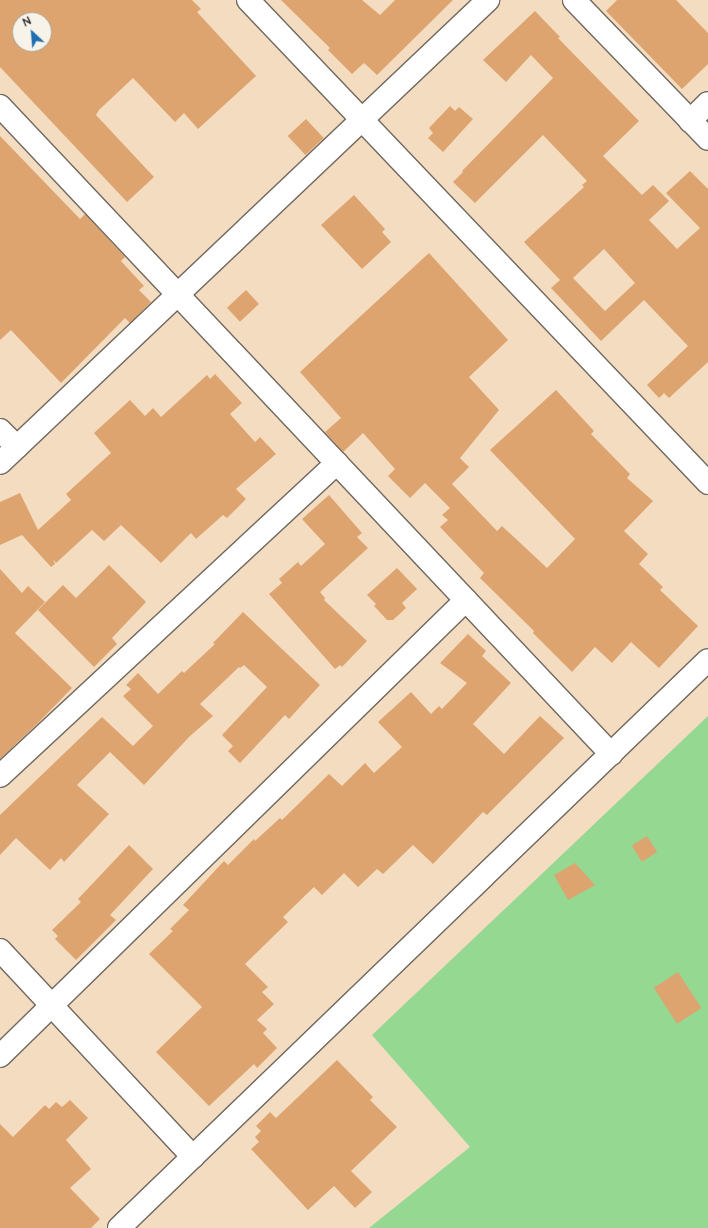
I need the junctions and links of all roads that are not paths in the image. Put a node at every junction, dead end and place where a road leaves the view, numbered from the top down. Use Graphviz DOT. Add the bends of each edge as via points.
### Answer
graph roads {
  1 [pos="248,0"];
  2 [pos="488,0"];
  3 [pos="574,0"];
  4 [pos="708,103"];
  5 [pos="0,106"];
  6 [pos="362,119"];
  7 [pos="690,120"];
  8 [pos="708,139"];
  9 [pos="178,294"];
  10 [pos="0,430"];
  11 [pos="17,447"];
  12 [pos="0,463"];
  13 [pos="337,463"];
  14 [pos="708,483"];
  15 [pos="466,600"];
  16 [pos="708,660"];
  17 [pos="611,754"];
  18 [pos="0,776"];
  19 [pos="0,950"];
  20 [pos="52,1005"];
  21 [pos="0,1056"];
  22 [pos="193,1157"];
  23 [pos="120,1228"];
  1 -- 6 [label="street"];
  2 -- 6 [label="street"];
  3 -- 7 [label="street"];
  4 -- 7 [label="street"];
  5 -- 9 [label="street"];
  6 -- 9 [label="street"];
  6 -- 14 [label="street"];
  7 -- 8 [label="street"];
  9 -- 11 [label="street"];
  9 -- 13 [label="street"];
  10 -- 11 [label="street"];
  11 -- 12 [label="street"];
  13 -- 15 [label="street"];
  13 -- 18 [label="street"];
  15 -- 17 [label="street"];
  15 -- 20 [label="street"];
  16 -- 17 [label="street"];
  17 -- 22 [label="street"];
  19 -- 20 [label="street"];
  20 -- 21 [label="street"];
  20 -- 22 [label="street"];
  22 -- 23 [label="street"];
}
